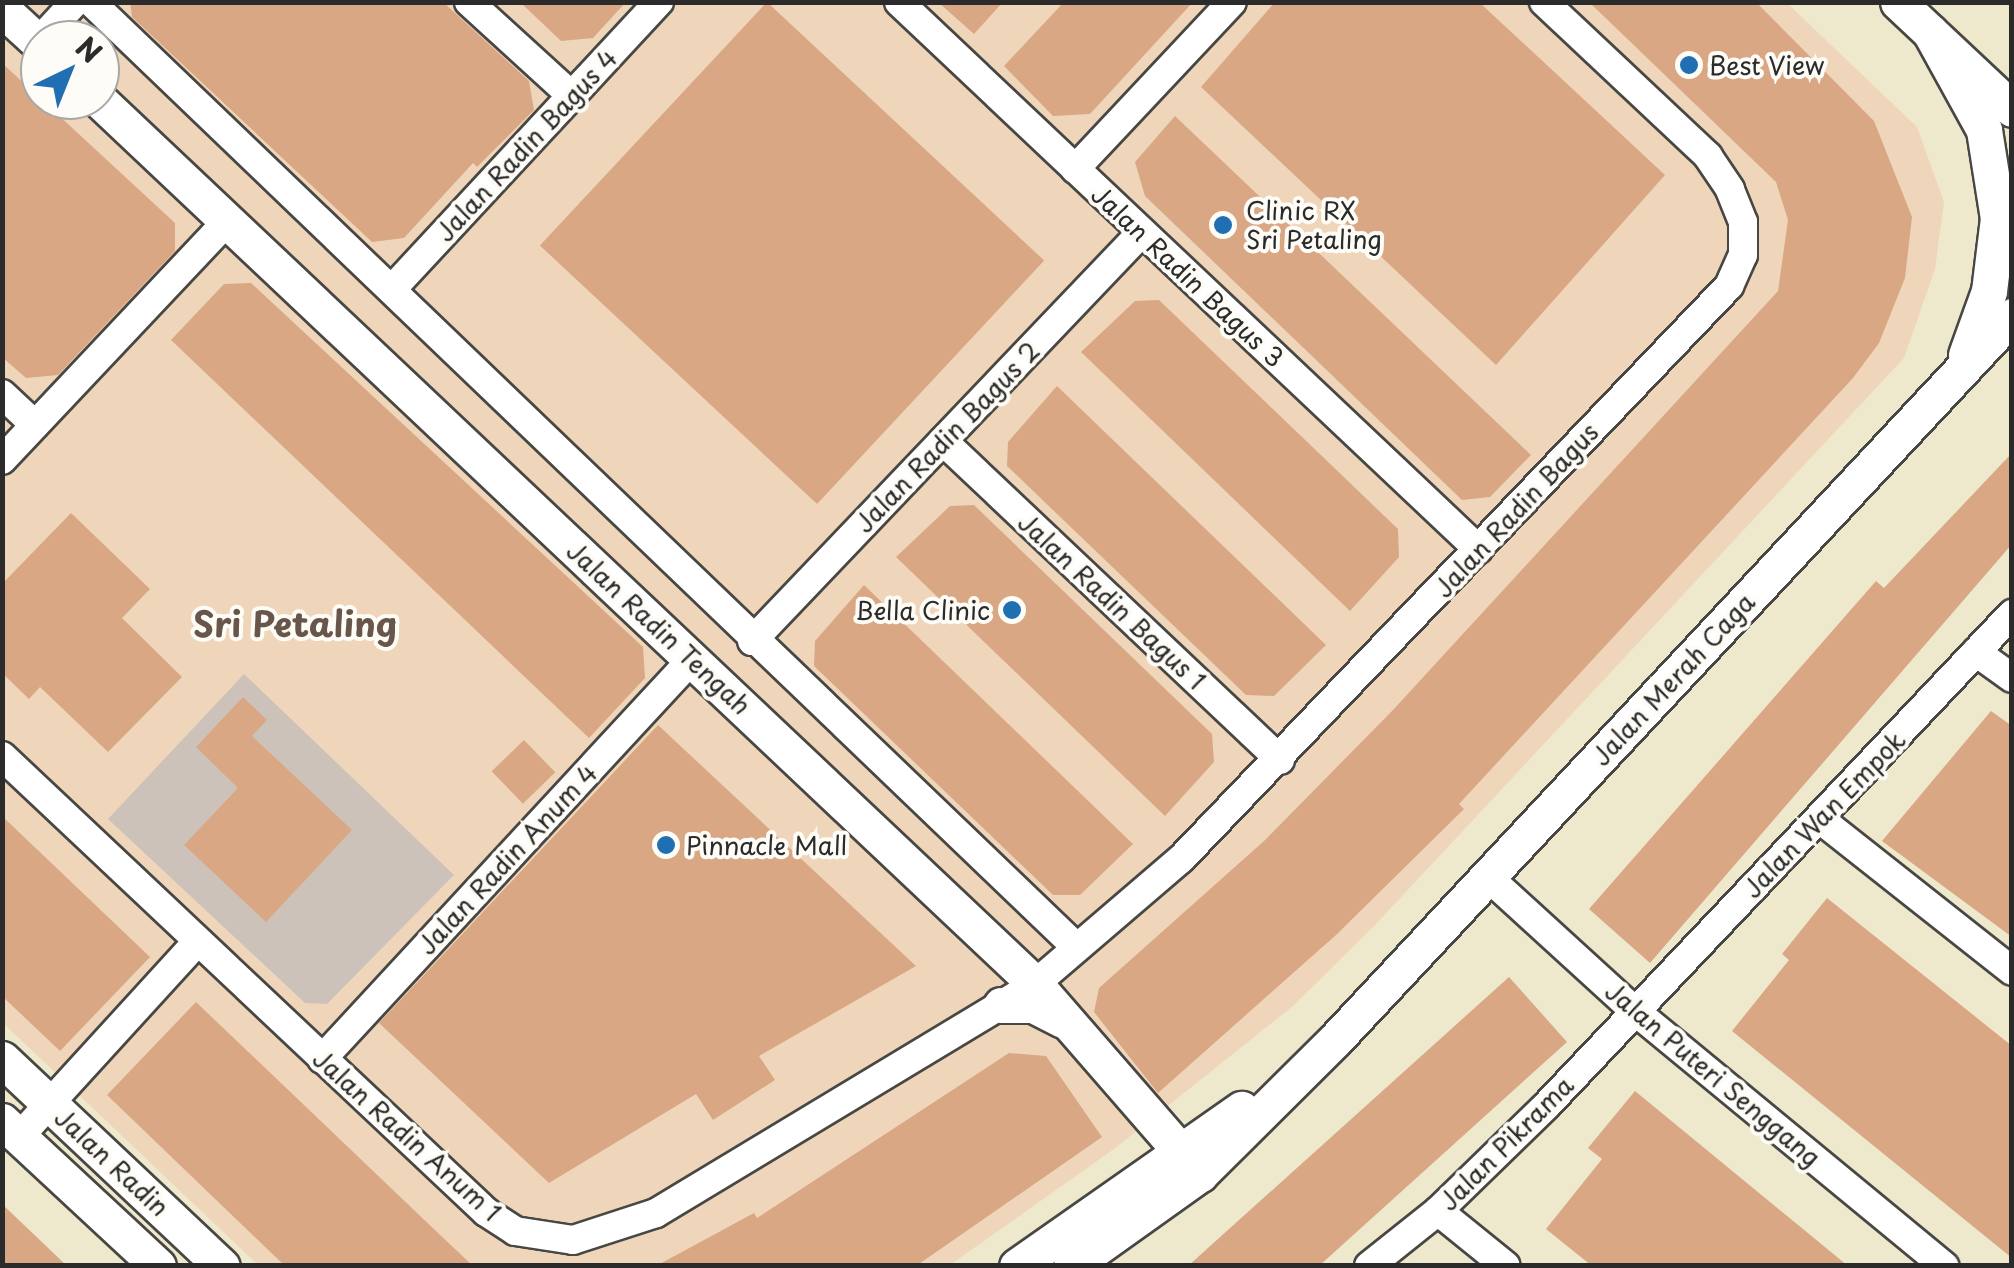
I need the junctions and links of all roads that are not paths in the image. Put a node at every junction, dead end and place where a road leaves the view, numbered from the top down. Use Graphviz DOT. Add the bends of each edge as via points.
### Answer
graph roads {
  1 [pos="91,2"];
  2 [pos="469,2"];
  3 [pos="659,2"];
  4 [pos="898,2"];
  5 [pos="1232,2"];
  6 [pos="1544,2"];
  7 [pos="1898,2"];
  8 [pos="1930,32"];
  9 [pos="572,96"];
  10 [pos="2012,109"];
  11 [pos="120,120"];
  12 [pos="1075,169"];
  13 [pos="227,221"];
  14 [pos="1142,232"];
  15 [pos="393,288"];
  16 [pos="2012,316"];
  17 [pos="2012,347"];
  18 [pos="1961,370"];
  19 [pos="2,394"];
  20 [pos="35,426"];
  21 [pos="943,441"];
  22 [pos="2,460"];
  23 [pos="1478,549"];
  24 [pos="2012,614"];
  25 [pos="752,642"];
  26 [pos="1976,652"];
  27 [pos="692,660"];
  28 [pos="2012,678"];
  29 [pos="2,756"];
  30 [pos="1280,760"];
  31 [pos="1821,820"];
  32 [pos="1488,877"];
  33 [pos="198,941"];
  34 [pos="1077,948"];
  35 [pos="2012,971"];
  36 [pos="1035,984"];
  37 [pos="1001,1005"];
  38 [pos="1635,1012"];
  39 [pos="1071,1026"];
  40 [pos="322,1058"];
  41 [pos="2,1059"];
  42 [pos="50,1104"];
  43 [pos="11,1129"];
  44 [pos="1190,1163"];
  45 [pos="1438,1212"];
  46 [pos="158,1266"];
  47 [pos="222,1266"];
  48 [pos="1017,1266"];
  49 [pos="1071,1266"];
  50 [pos="1369,1266"];
  51 [pos="1506,1266"];
  52 [pos="1944,1266"];
  1 -- 15 [label="street"];
  2 -- 9 [label="street"];
  3 -- 9 [label="street, Jalan Radin Bagus 4"];
  4 -- 12 [label="street, Jalan Radin Bagus 3"];
  5 -- 12 [label="street"];
  6 -- 23 [label="street, Jalan Radin Bagus" via="1708,156 1743,222 1743,255 1729,286"];
  7 -- 8 [label="street"];
  8 -- 10 [label="street"];
  8 -- 18 [label="street" via="1984,130 1998,218 1989,291"];
  9 -- 15 [label="street, Jalan Radin Bagus 4"];
  11 -- 13 [label="street, Jalan Radin Tengah"];
  12 -- 14 [label="street, Jalan Radin Bagus 3"];
  13 -- 20 [label="street"];
  13 -- 27 [label="street, Jalan Radin Tengah"];
  14 -- 21 [label="street, Jalan Radin Bagus 2"];
  14 -- 23 [label="street, Jalan Radin Bagus 3"];
  15 -- 25 [label="street"];
  16 -- 18 [label="street, Jalan Merah Caga"];
  17 -- 18 [label="street"];
  18 -- 32 [label="street, Jalan Merah Caga"];
  19 -- 20 [label="street"];
  20 -- 22 [label="street"];
  21 -- 25 [label="street, Jalan Radin Bagus 2"];
  21 -- 30 [label="street, Jalan Radin Bagus 1"];
  23 -- 30 [label="street, Jalan Radin Bagus"];
  24 -- 26 [label="street, Jalan Wan Empok"];
  25 -- 34 [label="street"];
  26 -- 28 [label="street"];
  26 -- 31 [label="street, Jalan Wan Empok"];
  27 -- 36 [label="street, Jalan Radin Tengah"];
  27 -- 40 [label="street, Jalan Radin Anum 4"];
  29 -- 33 [label="street, Jalan Radin Anum 1"];
  30 -- 34 [label="street, Jalan Radin Bagus"];
  31 -- 35 [label="street"];
  31 -- 38 [label="street, Jalan Wan Empok"];
  32 -- 38 [label="street, Jalan Puteri Senggang"];
  32 -- 44 [label="street, Jalan Merah Caga" via="1334,1040"];
  33 -- 40 [label="street, Jalan Radin Anum 1"];
  33 -- 42 [label="street"];
  34 -- 36 [label="street, Jalan Radin Bagus"];
  36 -- 37 [label="street, Jalan Radin Anum 1"];
  36 -- 39 [label="street, Jalan Radin Tengah"];
  37 -- 39 [label="street" via="1033,1005"];
  37 -- 40 [label="street, Jalan Radin Anum 1" via="656,1213 573,1240 515,1231 486,1212"];
  38 -- 45 [label="street, Jalan Pikrama"];
  38 -- 52 [label="street, Jalan Puteri Senggang"];
  39 -- 44 [label="street, Jalan Radin Tengah"];
  41 -- 42 [label="street, Jalan Radin"];
  42 -- 43 [label="street"];
  42 -- 47 [label="street, Jalan Radin"];
  43 -- 46 [label="street, Jalan Radin"];
  44 -- 48 [label="street, Jalan Merah Caga"];
  44 -- 49 [label="street, Jalan Merah Caga"];
  45 -- 50 [label="street, Jalan Pikrama"];
  45 -- 51 [label="street"];
}
